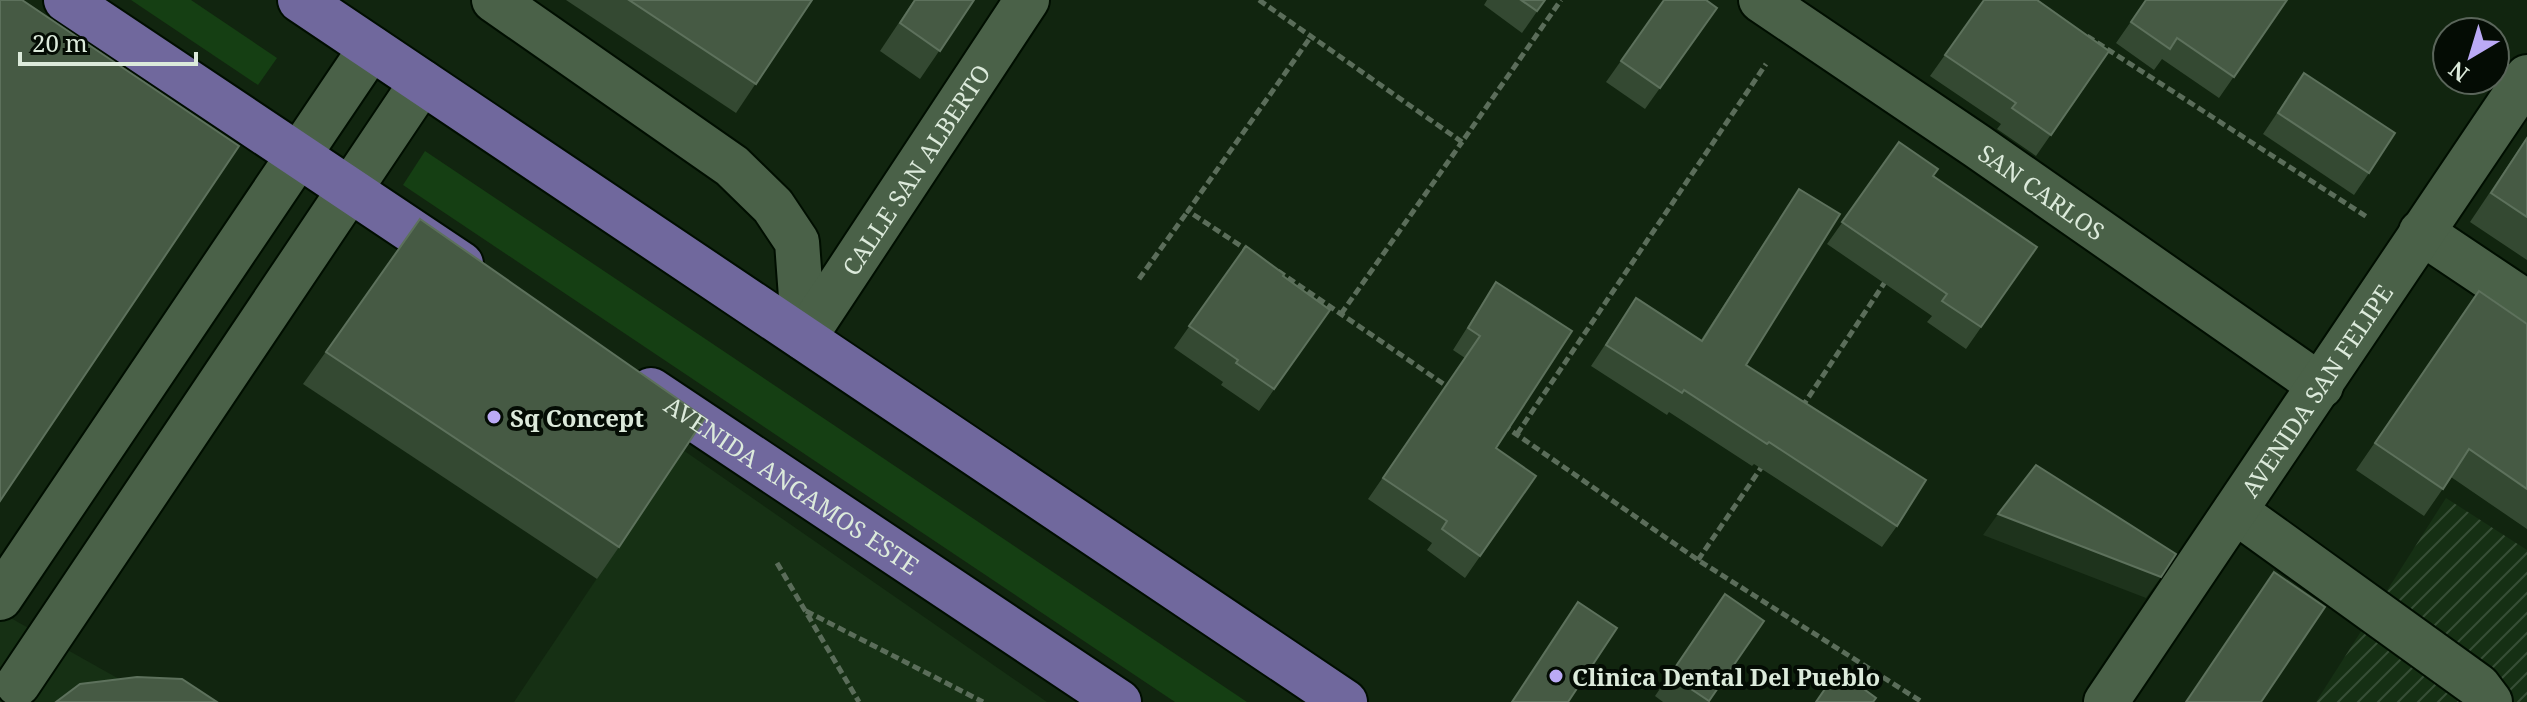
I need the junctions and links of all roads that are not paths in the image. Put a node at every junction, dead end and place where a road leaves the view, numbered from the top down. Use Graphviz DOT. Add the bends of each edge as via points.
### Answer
graph roads {
  1 [pos="66,0"];
  2 [pos="300,0"];
  3 [pos="494,0"];
  4 [pos="1027,0"];
  5 [pos="1777,11"];
  6 [pos="371,48"];
  7 [pos="2527,77"];
  8 [pos="422,82"];
  9 [pos="298,155"];
  10 [pos="350,190"];
  11 [pos="2416,239"];
  12 [pos="498,288"];
  13 [pos="2527,303"];
  14 [pos="804,338"];
  15 [pos="617,367"];
  16 [pos="2321,386"];
  17 [pos="72,491"];
  18 [pos="2235,511"];
  19 [pos="123,527"];
  20 [pos="0,598"];
  21 [pos="18,684"];
  22 [pos="1119,702"];
  23 [pos="1345,702"];
  24 [pos="2106,702"];
  25 [pos="2490,702"];
  1 -- 9 [label="main road"];
  2 -- 6 [label="main road"];
  3 -- 14 [label="street" via="732,166 773,206 797,242"];
  4 -- 14 [label="street, CALLE SAN ALBERTO"];
  5 -- 16 [label="street, SAN CARLOS"];
  6 -- 8 [label="main road"];
  6 -- 9 [label="street"];
  7 -- 11 [label="street, AVENIDA SAN FELIPE"];
  8 -- 10 [label="street"];
  8 -- 14 [label="main road"];
  9 -- 10 [label="main road"];
  9 -- 17 [label="street"];
  10 -- 12 [label="main road"];
  10 -- 19 [label="street"];
  11 -- 13 [label="street"];
  11 -- 16 [label="street, AVENIDA SAN FELIPE"];
  14 -- 23 [label="main road"];
  15 -- 22 [label="main road, AVENIDA ANGAMOS ESTE"];
  16 -- 18 [label="street, AVENIDA SAN FELIPE"];
  17 -- 19 [label="street"];
  17 -- 20 [label="street"];
  18 -- 24 [label="street, AVENIDA SAN FELIPE"];
  18 -- 25 [label="street" via="2478,686"];
  19 -- 21 [label="street"];
}
